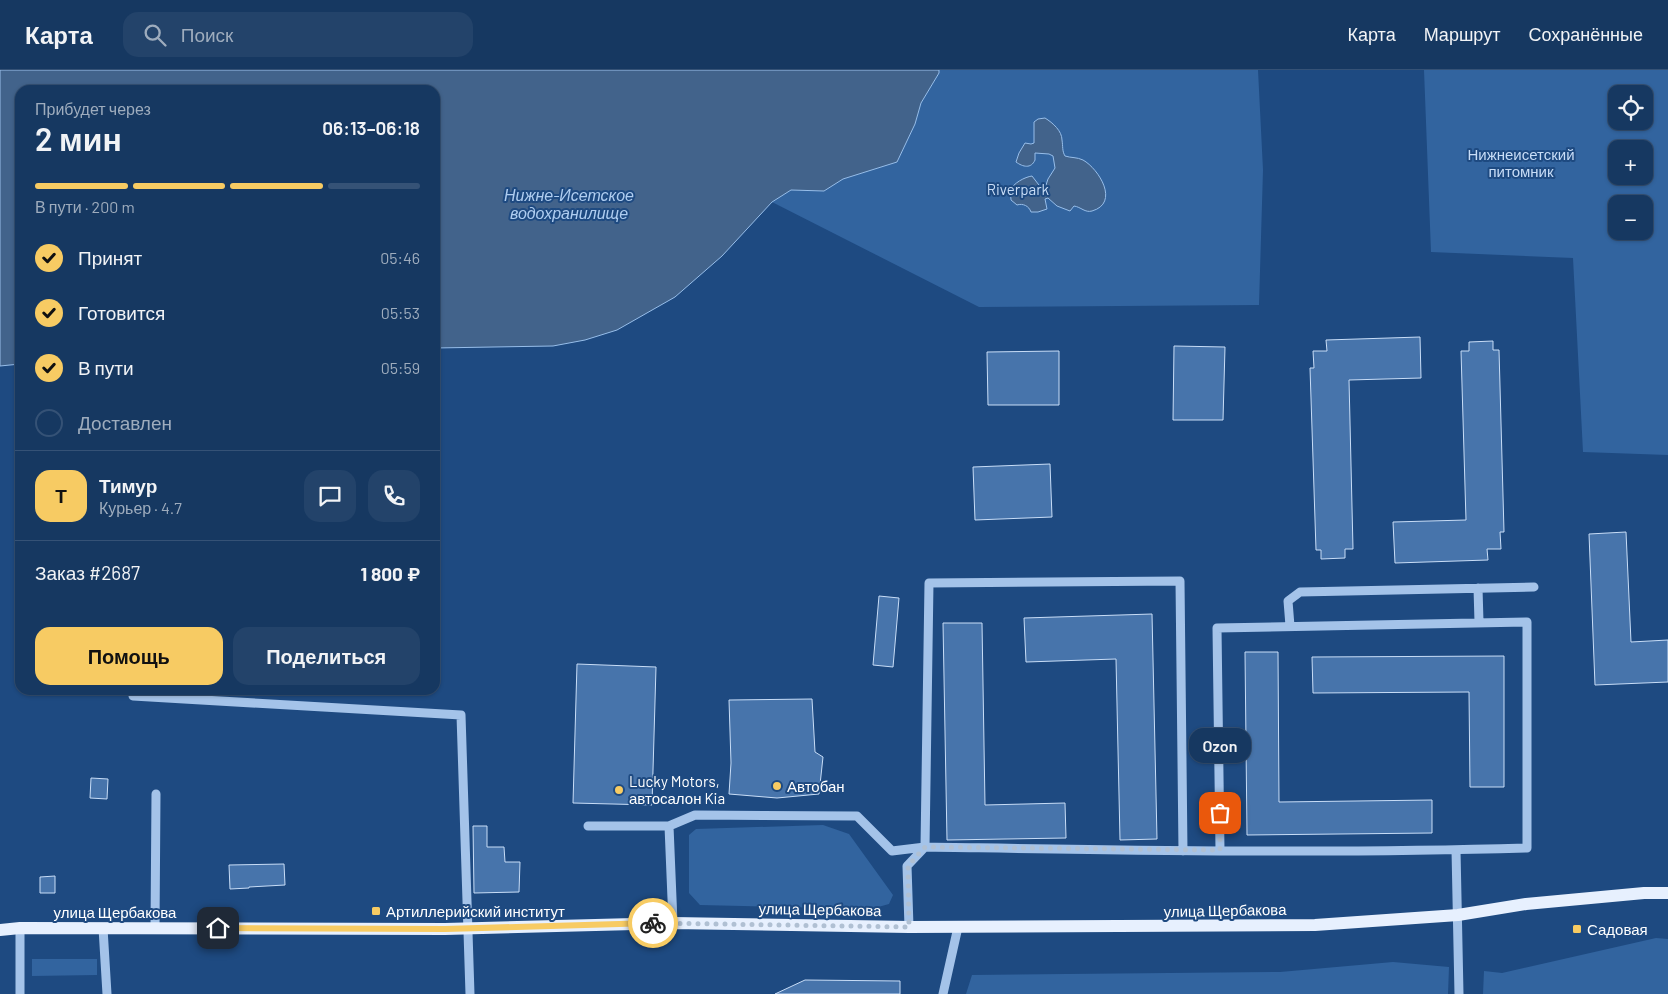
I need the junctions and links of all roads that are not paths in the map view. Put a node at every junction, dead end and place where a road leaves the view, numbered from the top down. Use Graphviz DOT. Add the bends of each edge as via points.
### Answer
graph roads {
  1 [pos="1534,587"];
  2 [pos="1478,588"];
  3 [pos="1479,622"];
  4 [pos="1290,626"];
  5 [pos="133,696"];
  6 [pos="156,794"];
  7 [pos="588,826"];
  8 [pos="669,826"];
  9 [pos="925,847"];
  10 [pos="1220,850"];
  11 [pos="1456,850"];
  12 [pos="1183,851"];
  13 [pos="1668,893"];
  14 [pos="1458,915"];
  15 [pos="673,923"];
  16 [pos="909,927"];
  17 [pos="958,927"];
  18 [pos="20,928"];
  19 [pos="103,928"];
  20 [pos="155,928"];
  21 [pos="467,928"];
  22 [pos="0,930"];
  23 [pos="20,994"];
  24 [pos="107,994"];
  25 [pos="470,994"];
  26 [pos="942,994"];
  27 [pos="1459,994"];
  1 -- 2 [label="street"];
  2 -- 3 [label="street"];
  2 -- 4 [label="street" via="1300,592 1288,601"];
  3 -- 4 [label="street"];
  3 -- 11 [label="street" via="1527,622 1527,848"];
  4 -- 10 [label="street" via="1217,628"];
  5 -- 21 [label="street" via="460,715"];
  6 -- 20 [label="street"];
  7 -- 8 [label="street"];
  8 -- 9 [label="street" via="695,815 857,816 892,851"];
  8 -- 15 [label="street"];
  9 -- 12 [label="street"];
  9 -- 12 [label="street" via="929,583 1180,581"];
  9 -- 16 [label="street" via="908,866"];
  10 -- 11 [label="street"];
  10 -- 12 [label="street"];
  11 -- 14 [label="street"];
  13 -- 14 [label="main road, улица Щербакова" via="1526,904"];
  14 -- 17 [label="main road, улица Щербакова" via="1315,925"];
  14 -- 27 [label="street"];
  15 -- 16 [label="main road, улица Щербакова"];
  15 -- 21 [label="main road, улица Щербакова"];
  16 -- 17 [label="main road, улица Щербакова"];
  17 -- 26 [label="street"];
  18 -- 19 [label="main road, улица Щербакова"];
  18 -- 22 [label="main road, улица Щербакова"];
  18 -- 23 [label="street"];
  19 -- 20 [label="main road, улица Щербакова"];
  19 -- 24 [label="street"];
  20 -- 21 [label="main road, улица Щербакова"];
  21 -- 25 [label="street"];
}
